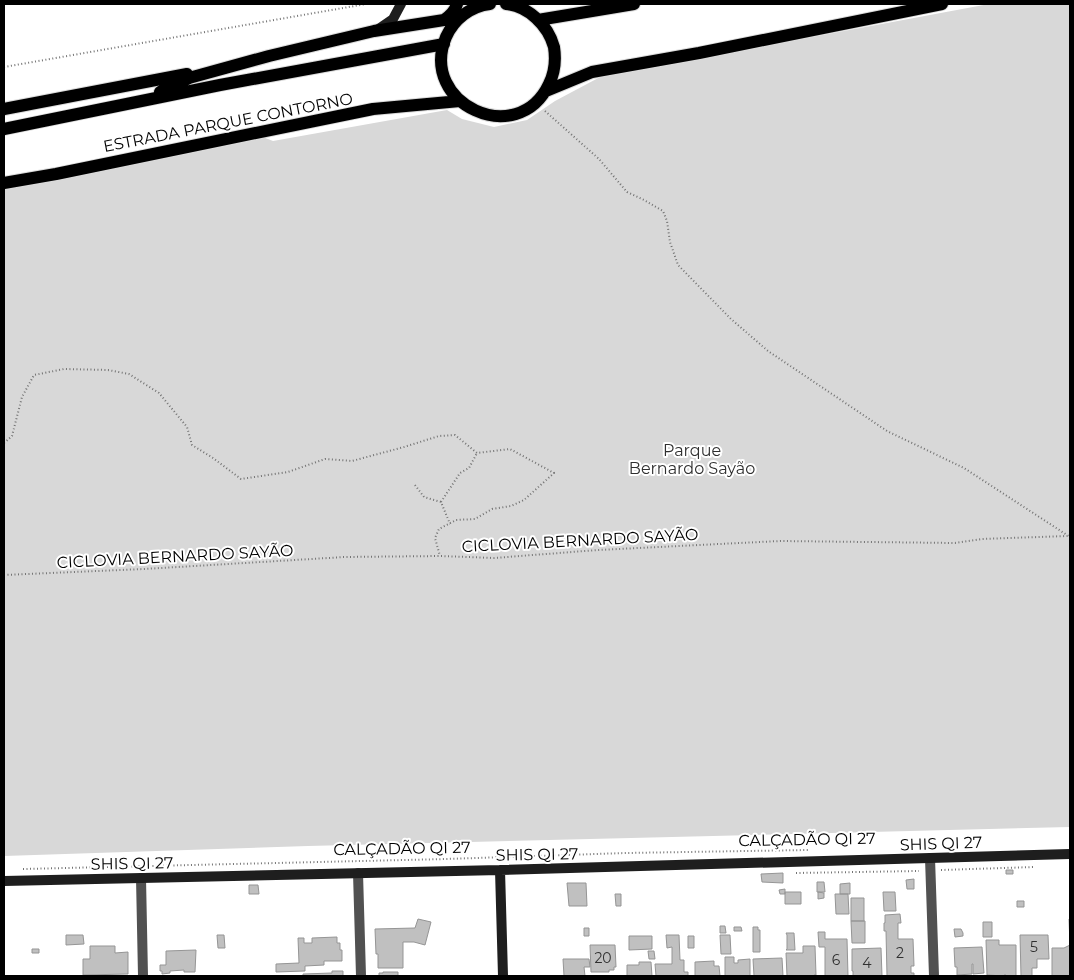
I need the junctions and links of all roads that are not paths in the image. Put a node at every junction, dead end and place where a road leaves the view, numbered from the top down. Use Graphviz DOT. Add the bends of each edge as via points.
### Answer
graph roads {
  1 [pos="401,4"];
  2 [pos="490,4"];
  3 [pos="506,4"];
  4 [pos="509,4"];
  5 [pos="634,4"];
  6 [pos="942,4"];
  7 [pos="462,7"];
  8 [pos="538,20"];
  9 [pos="374,31"];
  10 [pos="444,44"];
  11 [pos="232,66"];
  12 [pos="546,91"];
  13 [pos="460,101"];
  14 [pos="140,102"];
  15 [pos="4,109"];
  16 [pos="4,129"];
  17 [pos="4,183"];
  18 [pos="1070,854"];
  19 [pos="930,858"];
  20 [pos="500,870"];
  21 [pos="358,872"];
  22 [pos="142,878"];
  23 [pos="4,881"];
  24 [pos="143,976"];
  25 [pos="361,976"];
  26 [pos="502,976"];
  27 [pos="934,976"];
  1 -- 9 [label="street" via="392,19"];
  2 -- 7 [label="main road"];
  3 -- 4 [label="main road"];
  4 -- 8 [label="main road" via="520,7"];
  5 -- 8 [label="main road"];
  6 -- 12 [label="main road" via="592,72"];
  7 -- 9 [label="main road" via="456,8 444,20"];
  7 -- 10 [label="main road" via="460,18"];
  8 -- 12 [label="main road" via="550,37 555,56 553,75"];
  9 -- 11 [label="main road"];
  10 -- 13 [label="main road" via="444,75"];
  10 -- 14 [label="main road"];
  11 -- 14 [label="main road" via="190,78"];
  11 -- 15 [label="main road"];
  12 -- 13 [label="main road" via="526,109 503,116 480,113"];
  13 -- 17 [label="main road, ESTRADA PARQUE CONTORNO" via="373,109"];
  14 -- 16 [label="main road"];
  18 -- 19 [label="street, SHIS QI 27"];
  19 -- 20 [label="street, SHIS QI 27"];
  19 -- 27 [label="street"];
  20 -- 21 [label="street, SHIS QI 27"];
  20 -- 26 [label="street"];
  21 -- 22 [label="street, SHIS QI 27"];
  21 -- 25 [label="street"];
  22 -- 23 [label="street, SHIS QI 27"];
  22 -- 24 [label="street"];
}
